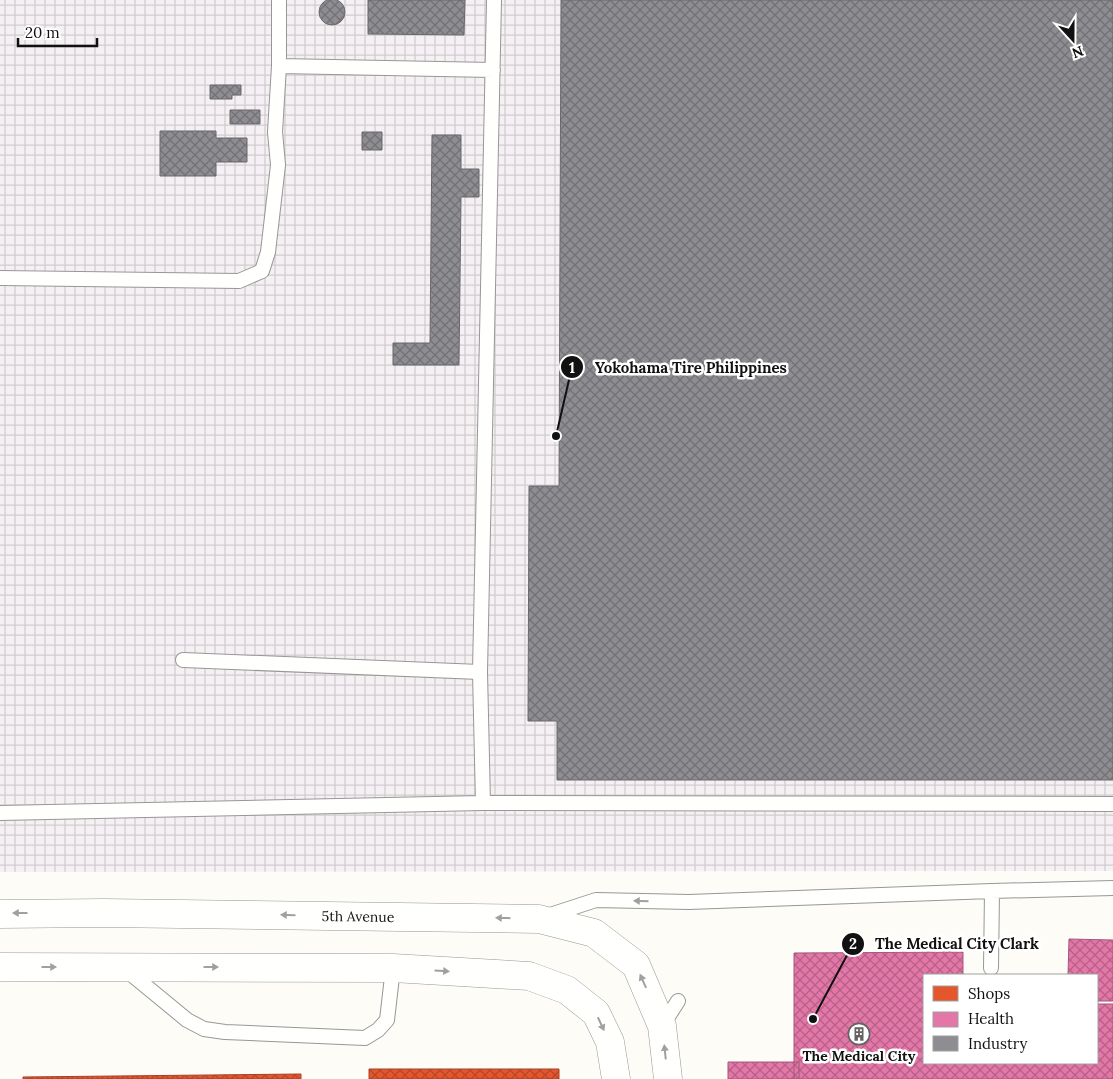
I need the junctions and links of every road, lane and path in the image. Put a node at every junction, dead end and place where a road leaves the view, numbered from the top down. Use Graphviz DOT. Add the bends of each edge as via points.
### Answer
graph roads {
  1 [pos="279,0"];
  2 [pos="494,0"];
  3 [pos="279,66"];
  4 [pos="493,70"];
  5 [pos="0,278"];
  6 [pos="183,660"];
  7 [pos="480,672"];
  8 [pos="483,803"];
  9 [pos="1113,804"];
  10 [pos="0,813"];
  11 [pos="1113,888"];
  12 [pos="992,891"];
  13 [pos="0,914"];
  14 [pos="539,919"];
  15 [pos="0,967"];
  16 [pos="122,967"];
  17 [pos="393,968"];
  18 [pos="991,968"];
  19 [pos="678,1001"];
  20 [pos="662,1026"];
  21 [pos="616,1079"];
  22 [pos="668,1079"];
  1 -- 3 [label="lane"];
  2 -- 4 [label="lane"];
  3 -- 4 [label="lane"];
  3 -- 5 [label="lane" via="275,132 278,165 268,252 262,271 240,281"];
  4 -- 7 [label="lane"];
  6 -- 7 [label="lane"];
  7 -- 8 [label="lane"];
  8 -- 9 [label="lane"];
  8 -- 10 [label="lane"];
  11 -- 12 [label="lane"];
  12 -- 14 [label="lane, one-way" via="689,902 596,900"];
  12 -- 18 [label="lane"];
  14 -- 13 [label="street, 5th Avenue, one-way"];
  20 -- 14 [label="street, 5th Avenue, one-way" via="636,965 594,933"];
  15 -- 16 [label="street, one-way"];
  16 -- 17 [label="street, one-way"];
  16 -- 17 [label="lane" via="187,1020 204,1029 365,1038 387,1020"];
  17 -- 21 [label="street, one-way" via="529,976 567,990 596,1013 610,1042"];
  19 -- 20 [label="lane"];
  22 -- 20 [label="street, 5th Avenue, one-way"];
}
